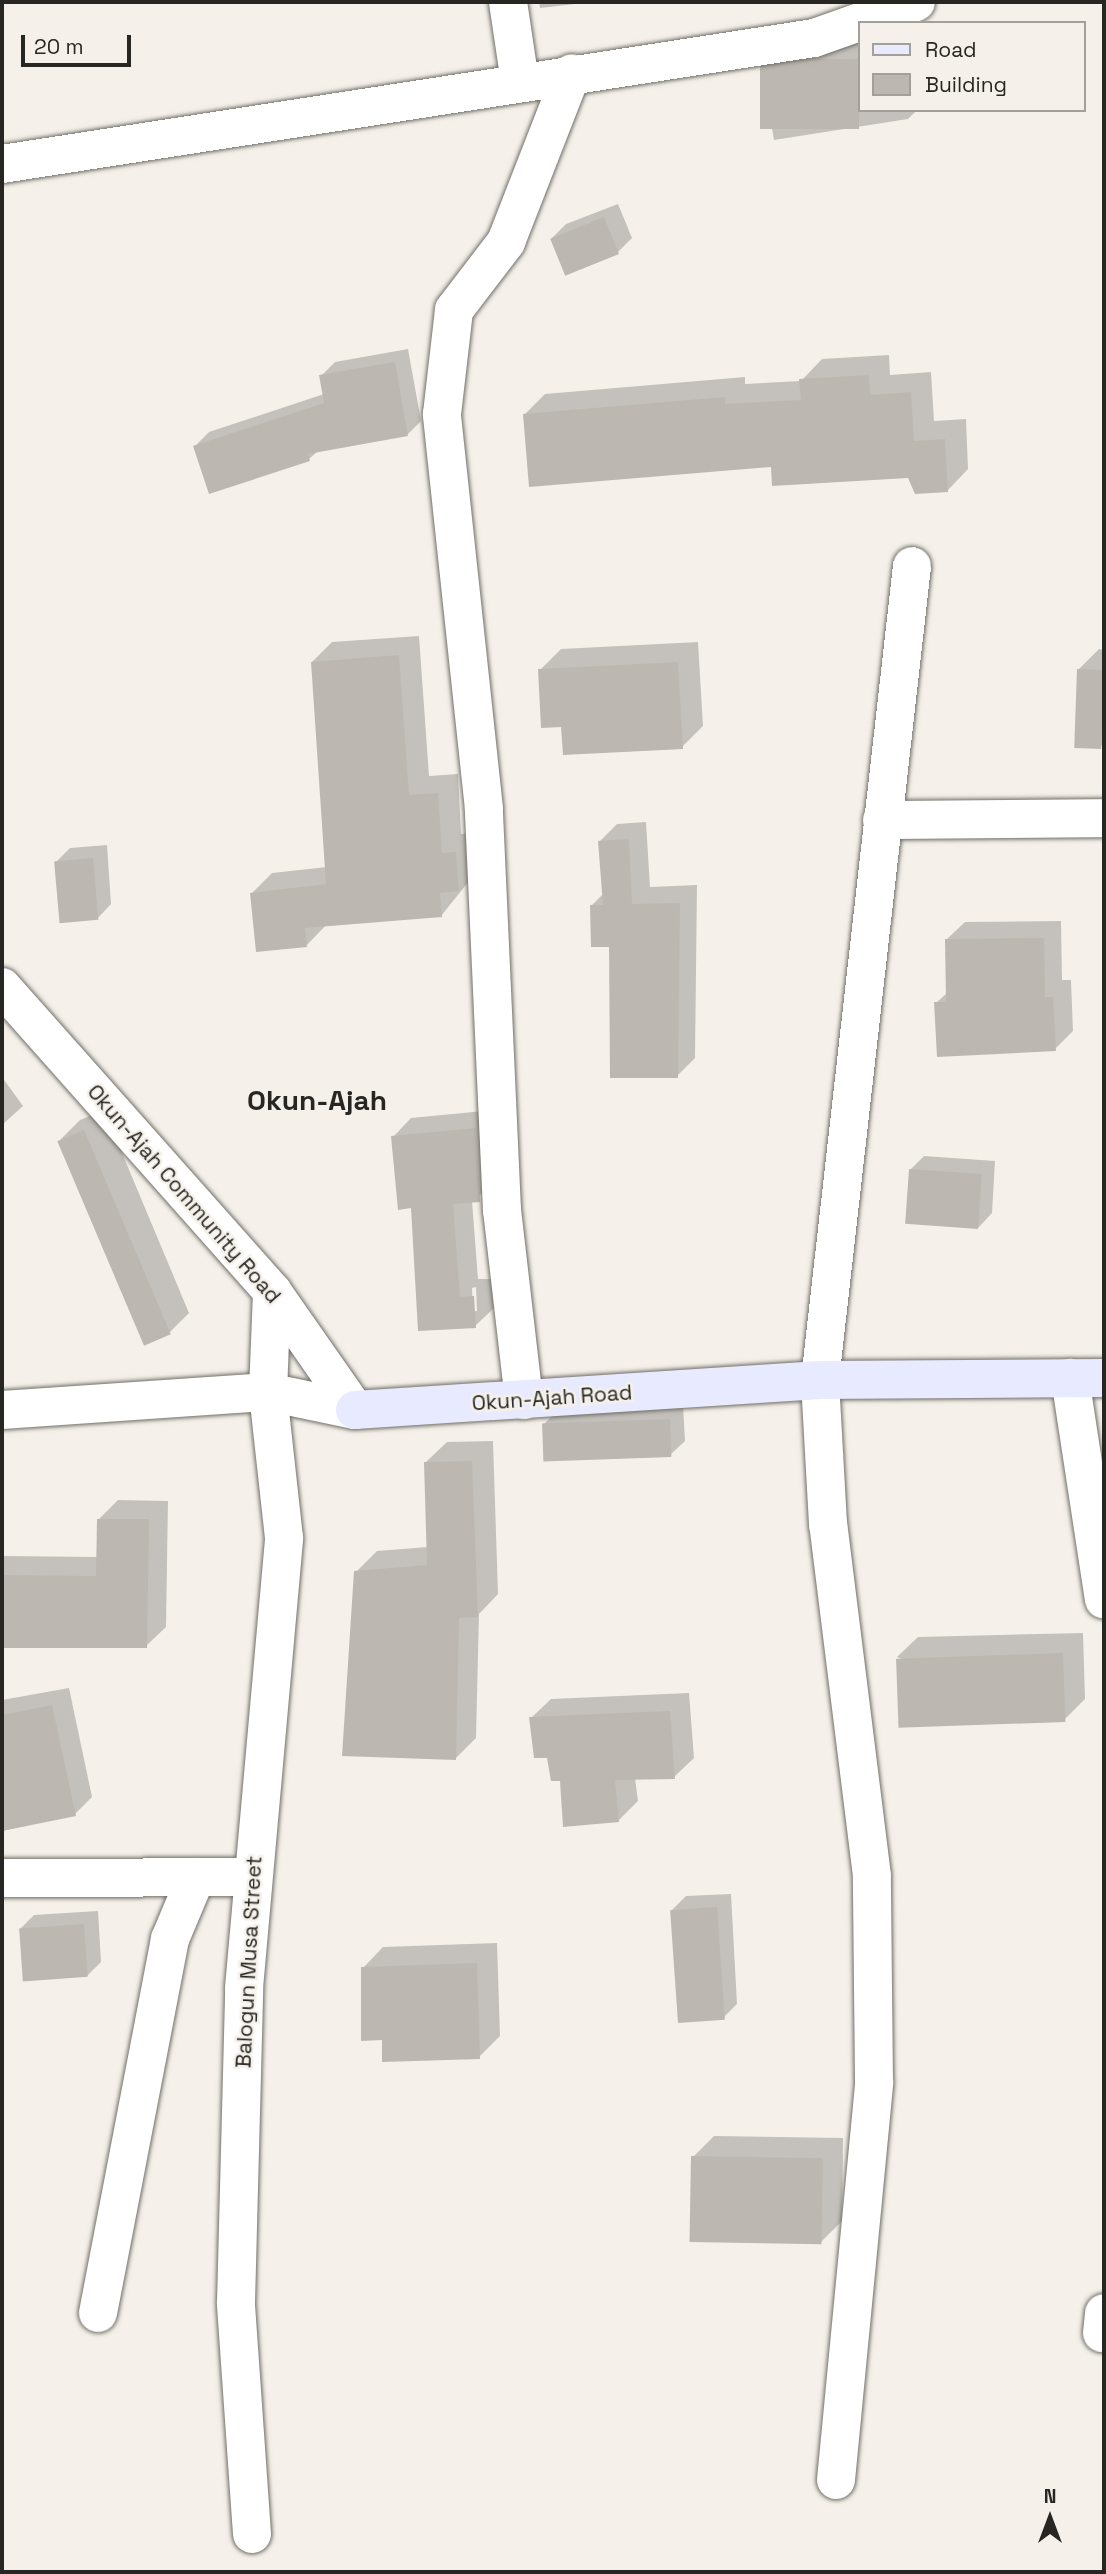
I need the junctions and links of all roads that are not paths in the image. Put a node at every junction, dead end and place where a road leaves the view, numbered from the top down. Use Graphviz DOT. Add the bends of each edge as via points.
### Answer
graph roads {
  1 [pos="508,2"];
  2 [pos="916,2"];
  3 [pos="862,21"];
  4 [pos="858,22"];
  5 [pos="572,73"];
  6 [pos="520,82"];
  7 [pos="2,164"];
  8 [pos="912,566"];
  9 [pos="1104,818"];
  10 [pos="882,820"];
  11 [pos="2,988"];
  12 [pos="272,1291"];
  13 [pos="1087,1378"];
  14 [pos="820,1380"];
  15 [pos="268,1392"];
  16 [pos="524,1400"];
  17 [pos="2,1410"];
  18 [pos="355,1410"];
  19 [pos="1104,1599"];
  20 [pos="196,1877"];
  21 [pos="253,1877"];
  22 [pos="2,1878"];
  23 [pos="98,2313"];
  24 [pos="836,2480"];
  25 [pos="252,2534"];
  1 -- 6 [label="street"];
  2 -- 3 [label="street"];
  4 -- 5 [label="street" via="814,38"];
  5 -- 6 [label="street"];
  5 -- 16 [label="street" via="506,242 454,310 442,414 484,809 502,1210"];
  6 -- 7 [label="street"];
  8 -- 10 [label="street"];
  9 -- 10 [label="street"];
  10 -- 14 [label="street"];
  11 -- 12 [label="street, Okun-Ajah Community Road"];
  12 -- 15 [label="street, Balogun Musa Street"];
  12 -- 18 [label="street, Okun-Ajah Community Road"];
  13 -- 14 [label="main road, Okun-Ajah Road"];
  13 -- 19 [label="street"];
  14 -- 16 [label="main road, Okun-Ajah Road"];
  14 -- 24 [label="street" via="828,1524 872,1876 874,2082"];
  15 -- 17 [label="street, Okun-Ajah Road"];
  15 -- 18 [label="street, Okun-Ajah Road"];
  15 -- 21 [label="street, Balogun Musa Street" via="284,1538"];
  16 -- 18 [label="main road, Okun-Ajah Road"];
  20 -- 21 [label="street"];
  20 -- 22 [label="street"];
  20 -- 23 [label="street" via="170,1939"];
  21 -- 25 [label="street, Balogun Musa Street" via="236,2303"];
}
